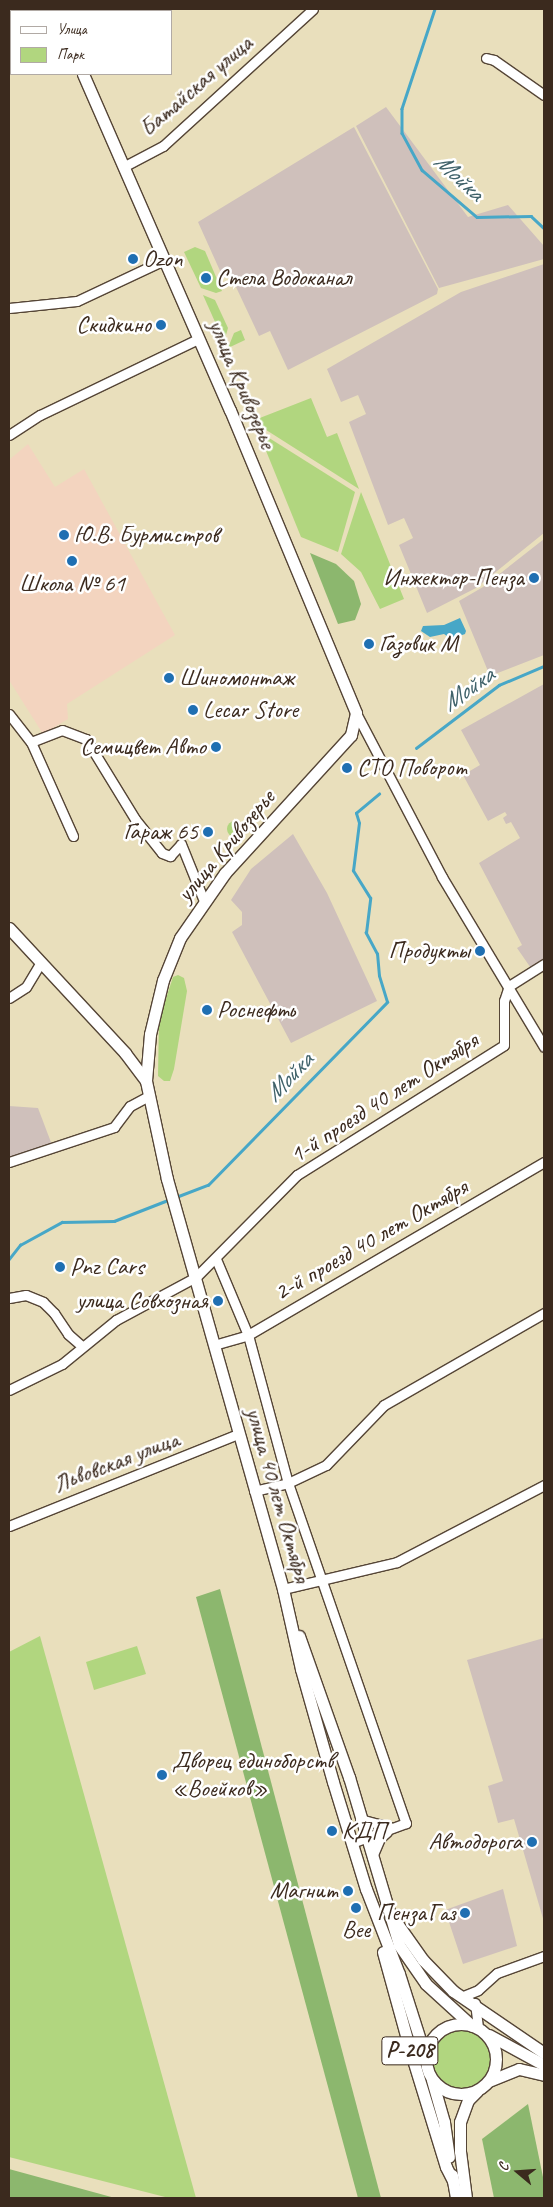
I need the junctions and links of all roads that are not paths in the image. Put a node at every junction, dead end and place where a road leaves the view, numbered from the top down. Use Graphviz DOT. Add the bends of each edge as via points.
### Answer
graph roads {
  1 [pos="313,9"];
  2 [pos="486,58"];
  3 [pos="83,75"];
  4 [pos="544,95"];
  5 [pos="123,167"];
  6 [pos="164,260"];
  7 [pos="9,308"];
  8 [pos="198,339"];
  9 [pos="9,435"];
  10 [pos="356,713"];
  11 [pos="9,714"];
  12 [pos="31,742"];
  13 [pos="72,836"];
  14 [pos="204,900"];
  15 [pos="9,928"];
  16 [pos="42,962"];
  17 [pos="544,964"];
  18 [pos="509,986"];
  19 [pos="9,998"];
  20 [pos="544,1047"];
  21 [pos="146,1081"];
  22 [pos="147,1098"];
  23 [pos="9,1162"];
  24 [pos="544,1162"];
  25 [pos="216,1259"];
  26 [pos="196,1277"];
  27 [pos="9,1298"];
  28 [pos="544,1313"];
  29 [pos="248,1335"];
  30 [pos="214,1345"];
  31 [pos="82,1346"];
  32 [pos="9,1390"];
  33 [pos="238,1434"];
  34 [pos="288,1483"];
  35 [pos="544,1485"];
  36 [pos="254,1491"];
  37 [pos="9,1526"];
  38 [pos="322,1581"];
  39 [pos="283,1589"];
  40 [pos="289,1612"];
  41 [pos="359,1818"];
  42 [pos="393,1827"];
  43 [pos="364,1839"];
  44 [pos="352,1843"];
  45 [pos="371,1860"];
  46 [pos="389,1913"];
  47 [pos="377,1918"];
  48 [pos="544,1956"];
  49 [pos="478,1990"];
  50 [pos="462,1997"];
  51 [pos="474,2006"];
  52 [pos="478,2029"];
  53 [pos="544,2054"];
  54 [pos="427,2062"];
  55 [pos="544,2065"];
  56 [pos="430,2074"];
  57 [pos="544,2074"];
  58 [pos="488,2082"];
  59 [pos="478,2090"];
  60 [pos="453,2181"];
  61 [pos="456,2198"];
  62 [pos="466,2198"];
  1 -- 5 [label="street, Батайская улица" via="163,146"];
  2 -- 4 [label="street" via="494,60"];
  3 -- 5 [label="main road, улица Кривозерье"];
  5 -- 6 [label="main road, улица Кривозерье"];
  6 -- 7 [label="street" via="77,301"];
  6 -- 8 [label="main road, улица Кривозерье"];
  8 -- 9 [label="street" via="40,415"];
  8 -- 10 [label="main road, улица Кривозерье" via="331,646"];
  10 -- 14 [label="main road, улица Кривозерье" via="351,736 225,872"];
  10 -- 18 [label="street, улица Кривозерье" via="442,876"];
  11 -- 12 [label="street"];
  12 -- 13 [label="street"];
  12 -- 14 [label="street" via="62,730 86,738 135,819 164,855 170,856 181,844"];
  14 -- 21 [label="main road, улица Кривозерье" via="180,938 163,980 150,1034"];
  15 -- 16 [label="main road"];
  16 -- 19 [label="street" via="26,987"];
  16 -- 21 [label="main road" via="125,1053"];
  17 -- 18 [label="street"];
  18 -- 20 [label="street, улица Кривозерье"];
  18 -- 25 [label="street, 1-й проезд 40 лет Октября" via="504,1001 504,1045 297,1176"];
  21 -- 22 [label="main road, улица 40 лет Октября"];
  22 -- 23 [label="street" via="130,1106 114,1127"];
  22 -- 26 [label="main road, улица 40 лет Октября"];
  24 -- 29 [label="street, 2-й проезд 40 лет Октября"];
  25 -- 26 [label="street"];
  25 -- 29 [label="street"];
  26 -- 30 [label="main road, улица 40 лет Октября"];
  26 -- 31 [label="street" via="135,1308"];
  27 -- 31 [label="street" via="26,1295 43,1302 68,1334"];
  28 -- 34 [label="street" via="384,1405 326,1465"];
  29 -- 30 [label="street, 2-й проезд 40 лет Октября"];
  29 -- 34 [label="street"];
  30 -- 33 [label="main road, улица 40 лет Октября"];
  31 -- 32 [label="street" via="62,1364"];
  33 -- 36 [label="main road, улица 40 лет Октября"];
  33 -- 37 [label="street, Львовская улица"];
  34 -- 36 [label="street"];
  34 -- 38 [label="street"];
  35 -- 38 [label="street" via="397,1562"];
  36 -- 39 [label="main road, улица 40 лет Октября"];
  38 -- 39 [label="street"];
  38 -- 42 [label="street" via="406,1823"];
  39 -- 40 [label="main road, улица 40 лет Октября"];
  40 -- 41 [label="main road" via="311,1666"];
  40 -- 44 [label="main road, улица 40 лет Октября" via="301,1669"];
  41 -- 42 [label="street" via="376,1826"];
  41 -- 43 [label="main road"];
  42 -- 43 [label="street"];
  42 -- 45 [label="street" via="380,1838"];
  43 -- 44 [label="street"];
  43 -- 45 [label="main road"];
  44 -- 47 [label="main road, улица 40 лет Октября"];
  45 -- 46 [label="main road"];
  46 -- 50 [label="main road" via="434,1974"];
  46 -- 52 [label="main road" via="399,1945 417,1972 436,1995"];
  47 -- 54 [label="main road, улица 40 лет Октября"];
  47 -- 60 [label="main road, улица 40 лет Октября / Р-208" via="410,2050"];
  48 -- 49 [label="street" via="498,1973"];
  49 -- 50 [label="street"];
  49 -- 51 [label="street"];
  50 -- 51 [label="main road"];
  51 -- 52 [label="street"];
  51 -- 53 [label="main road"];
  52 -- 54 [label="main road" via="454,2025 442,2030 430,2044"];
  52 -- 55 [label="main road"];
  52 -- 58 [label="main road" via="491,2041 496,2059"];
  54 -- 56 [label="main road, улица 40 лет Октября"];
  56 -- 59 [label="main road" via="448,2091 460,2094"];
  56 -- 60 [label="main road, улица 40 лет Октября / Р-208" via="444,2122"];
  57 -- 58 [label="main road" via="519,2069"];
  58 -- 59 [label="main road"];
  59 -- 62 [label="main road" via="468,2100 460,2122 460,2160"];
  60 -- 61 [label="main road, улица 40 лет Октября / Р-208"];
}
